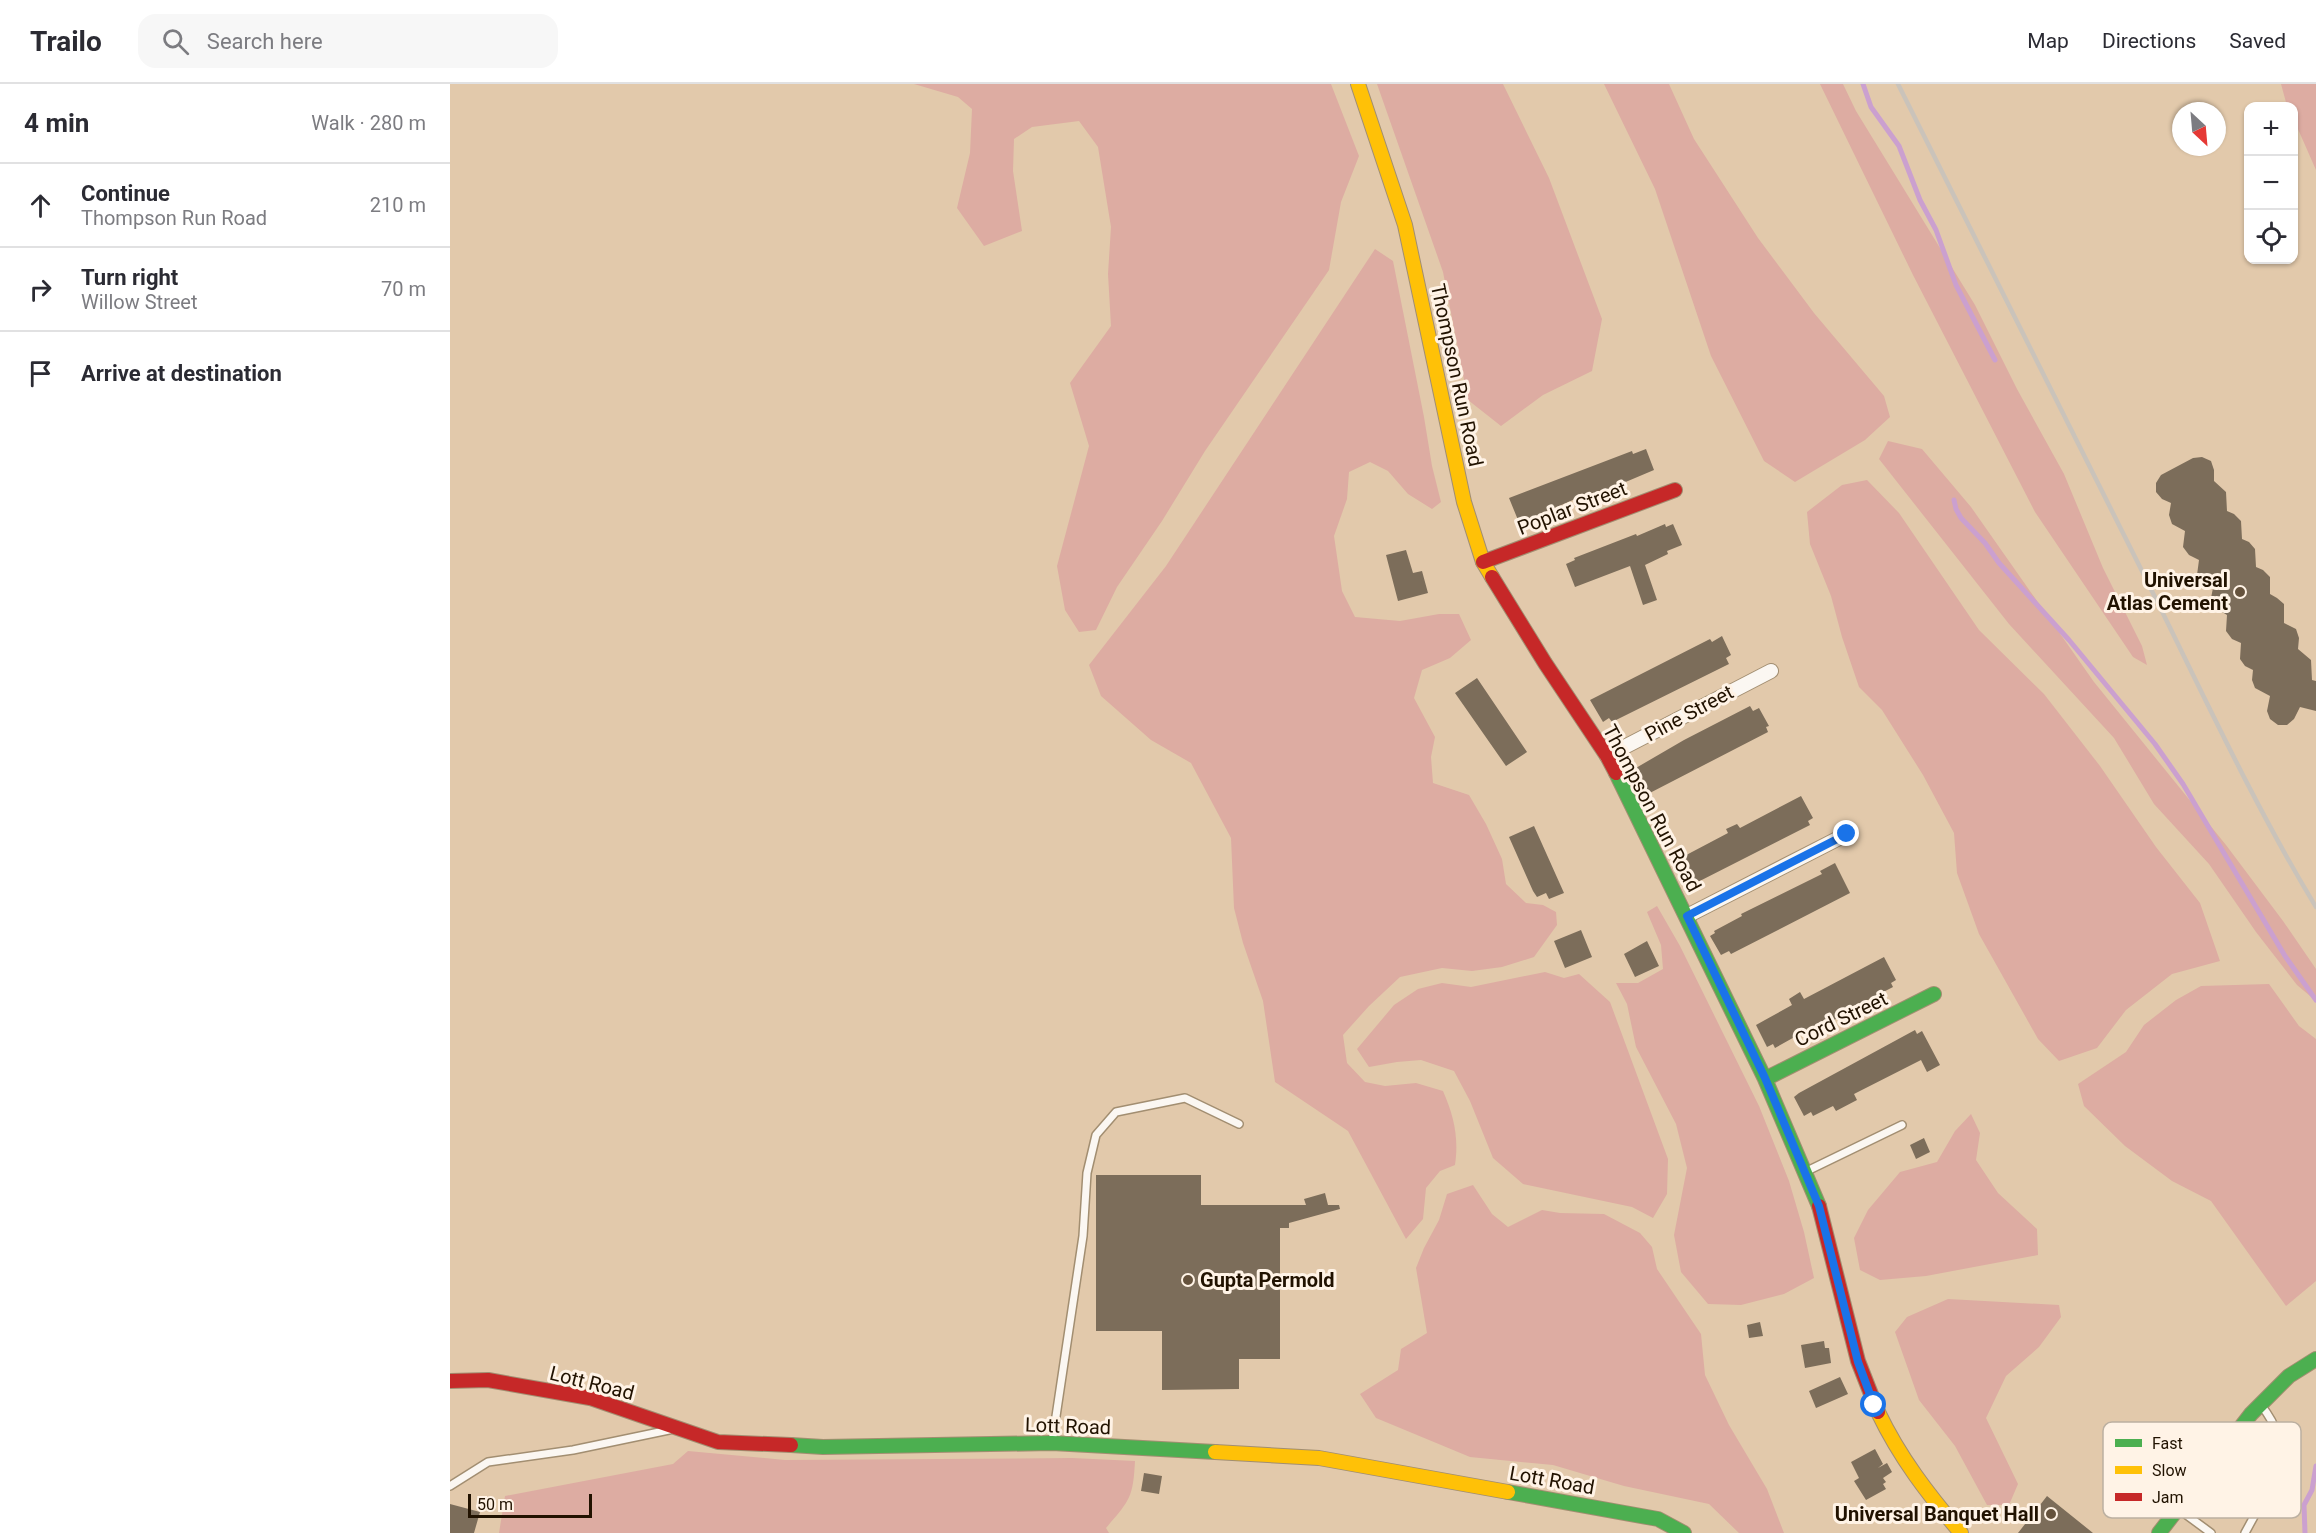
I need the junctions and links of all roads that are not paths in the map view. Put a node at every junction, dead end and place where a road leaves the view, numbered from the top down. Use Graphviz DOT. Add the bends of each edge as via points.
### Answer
graph roads {
  1 [pos="1358,84"];
  2 [pos="1674,490"];
  3 [pos="1483,562"];
  4 [pos="1771,670"];
  5 [pos="1607,756"];
  6 [pos="1847,834"];
  7 [pos="1687,916"];
  8 [pos="1934,994"];
  9 [pos="1765,1078"];
  10 [pos="1239,1124"];
  11 [pos="1902,1125"];
  12 [pos="1805,1172"];
  13 [pos="2316,1359"];
  14 [pos="450,1381"];
  15 [pos="2261,1404"];
  16 [pos="2246,1422"];
  17 [pos="2272,1422"];
  18 [pos="677,1428"];
  19 [pos="1052,1443"];
  20 [pos="450,1486"];
  21 [pos="2169,1518"];
  22 [pos="2190,1518"];
  23 [pos="2253,1518"];
  24 [pos="1684,1533"];
  25 [pos="1961,1533"];
  26 [pos="2159,1533"];
  27 [pos="2211,1533"];
  28 [pos="2245,1533"];
  1 -- 3 [label="street, Thompson Run Road" via="1405,225 1464,502"];
  2 -- 3 [label="street, Poplar Street"];
  3 -- 5 [label="street, Thompson Run Road"];
  4 -- 5 [label="street, Pine Street"];
  5 -- 7 [label="street, Thompson Run Road"];
  6 -- 7 [label="street"];
  7 -- 9 [label="street, Thompson Run Road"];
  8 -- 9 [label="street, Cord Street"];
  9 -- 12 [label="street, Thompson Run Road"];
  10 -- 19 [label="lane" via="1185,1098 1116,1112 1096,1135 1087,1173 1083,1236"];
  11 -- 12 [label="lane"];
  12 -- 25 [label="street, Thompson Run Road" via="1819,1206 1858,1362 1874,1405 1895,1447"];
  13 -- 15 [label="street" via="2289,1376"];
  14 -- 18 [label="street, Lott Road" via="488,1380 590,1398"];
  15 -- 16 [label="street"];
  15 -- 17 [label="lane"];
  18 -- 19 [label="street, Lott Road" via="718,1442 823,1447"];
  18 -- 20 [label="lane" via="488,1462"];
  19 -- 24 [label="street, Lott Road" via="1319,1458 1658,1519"];
  21 -- 26 [label="street"];
  22 -- 27 [label="lane"];
  23 -- 28 [label="lane"];
}
